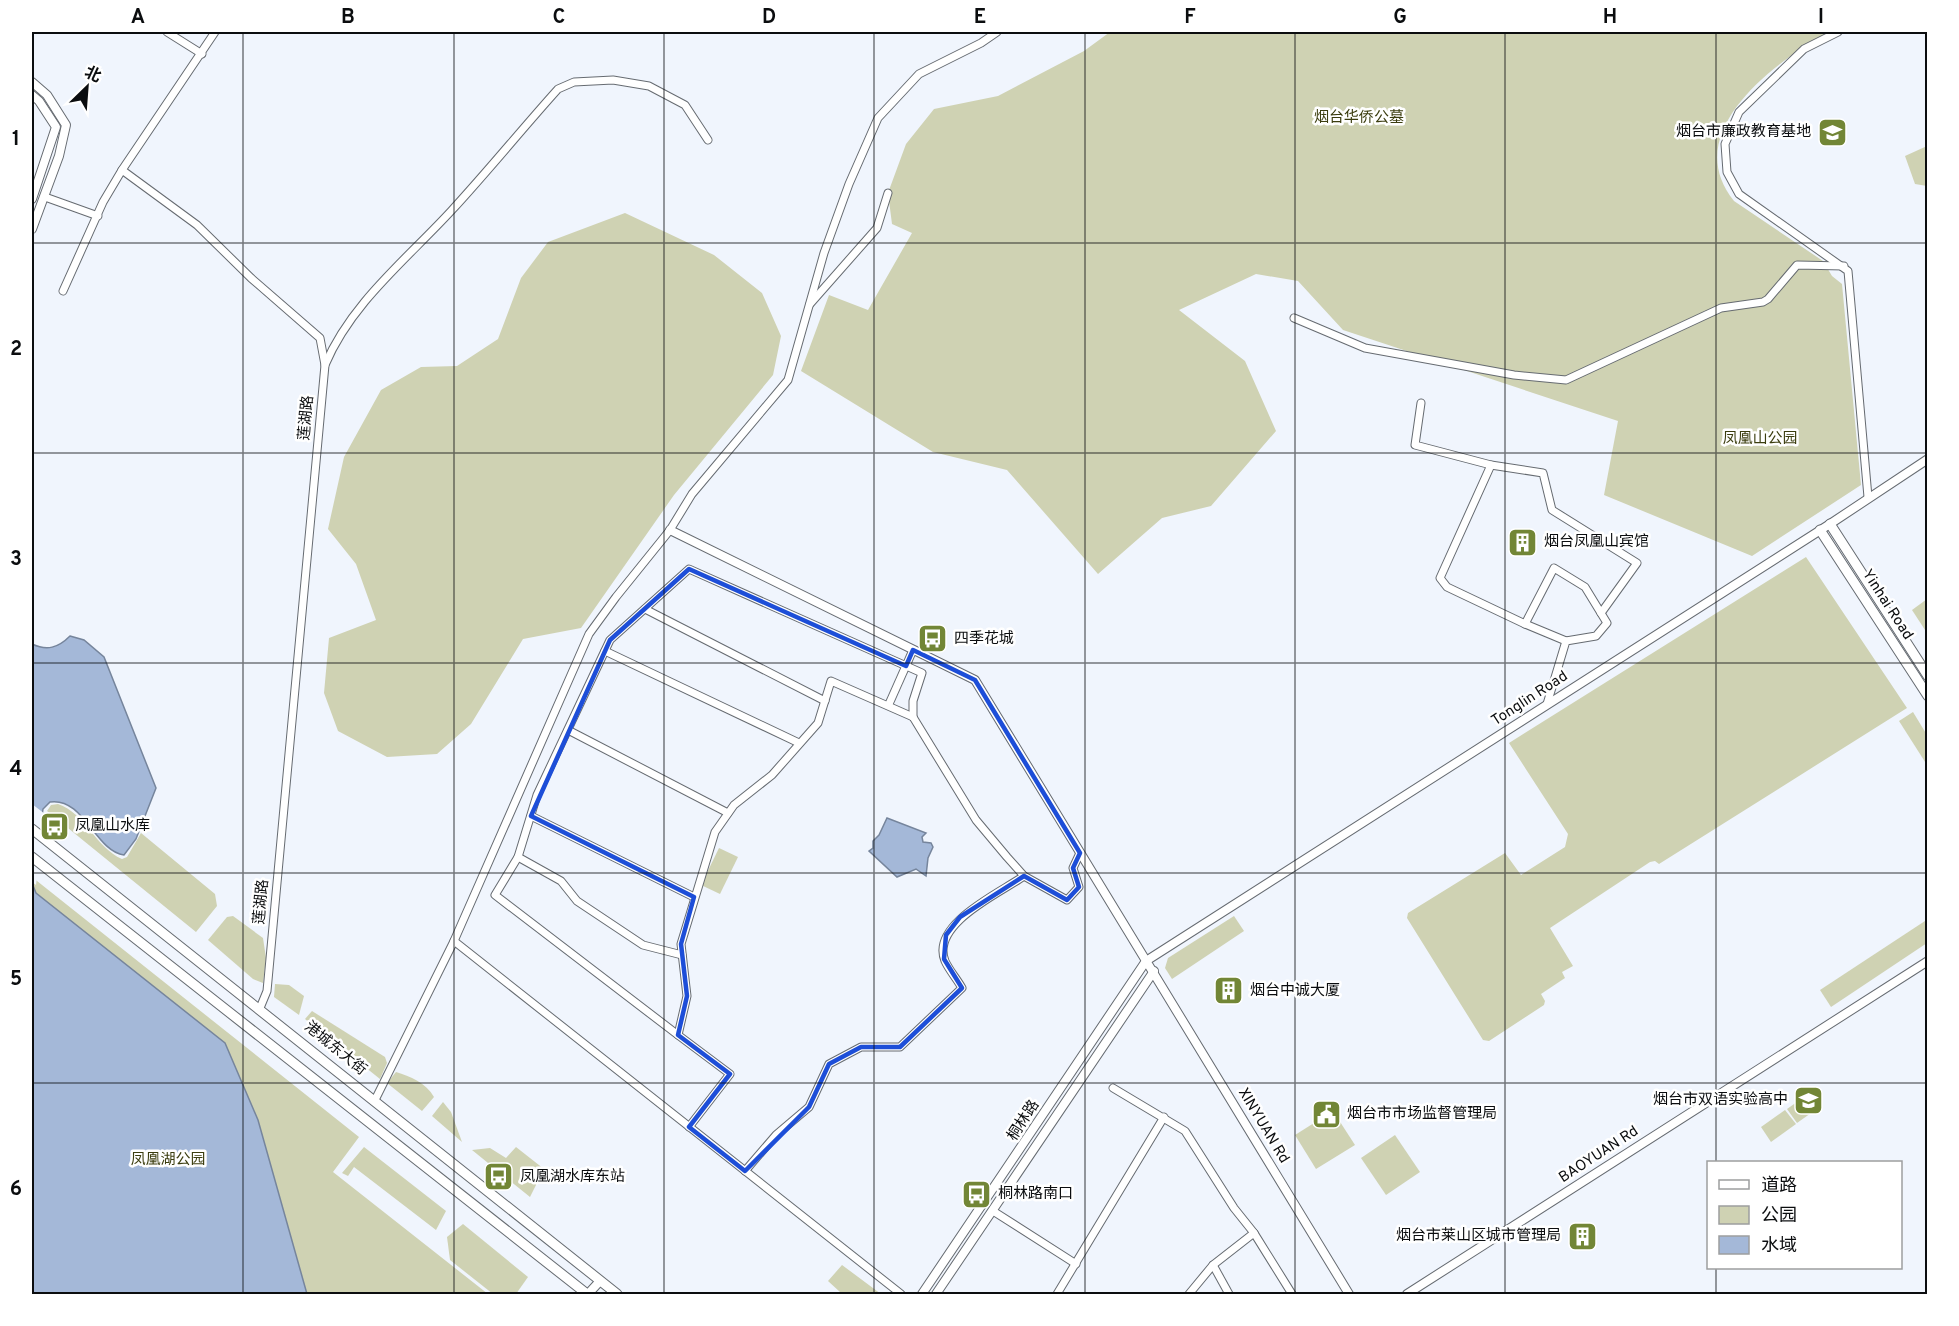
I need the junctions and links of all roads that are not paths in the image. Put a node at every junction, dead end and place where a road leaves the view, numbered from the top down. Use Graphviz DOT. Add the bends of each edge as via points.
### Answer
graph roads {
  1 [pos="167,32"];
  2 [pos="216,32"];
  3 [pos="997,32"];
  4 [pos="1838,32"];
  5 [pos="202,54"];
  6 [pos="32,82"];
  7 [pos="32,95"];
  8 [pos="708,140"];
  9 [pos="122,170"];
  10 [pos="888,193"];
  11 [pos="45,197"];
  12 [pos="32,199"];
  13 [pos="98,216"];
  14 [pos="32,229"];
  15 [pos="1844,266"];
  16 [pos="63,291"];
  17 [pos="809,306"];
  18 [pos="1294,318"];
  19 [pos="325,365"];
  20 [pos="1421,403"];
  21 [pos="1928,459"];
  22 [pos="1491,465"];
  23 [pos="1868,497"];
  24 [pos="1830,524"];
  25 [pos="670,530"];
  26 [pos="1820,530"];
  27 [pos="645,609"];
  28 [pos="1601,613"];
  29 [pos="1525,624"];
  30 [pos="1566,641"];
  31 [pos="913,650"];
  32 [pos="605,651"];
  33 [pos="906,666"];
  34 [pos="1928,676"];
  35 [pos="1928,696"];
  36 [pos="825,701"];
  37 [pos="889,704"];
  38 [pos="1547,704"];
  39 [pos="913,717"];
  40 [pos="568,730"];
  41 [pos="799,743"];
  42 [pos="728,813"];
  43 [pos="531,816"];
  44 [pos="32,829"];
  45 [pos="1080,853"];
  46 [pos="32,857"];
  47 [pos="518,857"];
  48 [pos="1024,876"];
  49 [pos="694,897"];
  50 [pos="454,942"];
  51 [pos="682,955"];
  52 [pos="1146,961"];
  53 [pos="1928,961"];
  54 [pos="1154,971"];
  55 [pos="260,1008"];
  56 [pos="678,1035"];
  57 [pos="1113,1088"];
  58 [pos="375,1100"];
  59 [pos="1164,1117"];
  60 [pos="689,1127"];
  61 [pos="745,1171"];
  62 [pos="993,1211"];
  63 [pos="1254,1233"];
  64 [pos="1076,1264"];
  65 [pos="1213,1265"];
  66 [pos="600,1281"];
  67 [pos="587,1294"];
  68 [pos="617,1294"];
  69 [pos="901,1294"];
  70 [pos="922,1294"];
  71 [pos="936,1294"];
  72 [pos="1057,1294"];
  73 [pos="1189,1294"];
  74 [pos="1229,1294"];
  75 [pos="1292,1294"];
  76 [pos="1349,1294"];
  77 [pos="1407,1294"];
  1 -- 5 [label="street"];
  2 -- 5 [label="street"];
  3 -- 17 [label="street" via="919,74 878,118 849,184"];
  4 -- 15 [label="street" via="1804,49 1739,112 1725,144 1727,172 1739,194"];
  5 -- 9 [label="street"];
  6 -- 11 [label="street" via="47,95 66,125"];
  7 -- 12 [label="street" via="56,127"];
  8 -- 19 [label="street, 莲湖路" via="686,105 649,86 613,80 574,82 558,89 454,208 357,309 337,337"];
  9 -- 13 [label="street"];
  9 -- 19 [label="street" via="197,225 320,338"];
  10 -- 17 [label="street" via="876,228"];
  11 -- 13 [label="street"];
  11 -- 14 [label="street"];
  13 -- 16 [label="street"];
  15 -- 18 [label="street" via="1797,265 1763,302 1721,308 1566,380 1514,375 1365,348"];
  15 -- 23 [label="street" via="1850,277"];
  17 -- 25 [label="street" via="788,380 692,494"];
  19 -- 55 [label="street, 莲湖路" via="267,991"];
  20 -- 22 [label="street" via="1415,445"];
  21 -- 23 [label="street, Tonglin Road"];
  22 -- 28 [label="street" via="1543,473 1552,510 1637,563"];
  22 -- 29 [label="street" via="1440,578 1447,587"];
  23 -- 24 [label="street, Tonglin Road"];
  24 -- 26 [label="street, Tonglin Road"];
  24 -- 34 [label="main road, Yinhai Road"];
  25 -- 31 [label="street, XINYUAN Rd"];
  25 -- 50 [label="street" via="589,634"];
  26 -- 35 [label="main road, Yinhai Road"];
  26 -- 38 [label="street, Tonglin Road"];
  27 -- 32 [label="street" via="610,640"];
  27 -- 33 [label="street" via="689,569"];
  27 -- 36 [label="street"];
  28 -- 29 [label="street" via="1585,587 1554,568"];
  28 -- 30 [label="street" via="1607,623 1596,636"];
  29 -- 30 [label="street"];
  30 -- 38 [label="street"];
  31 -- 33 [label="street"];
  31 -- 45 [label="street, XINYUAN Rd" via="975,680"];
  32 -- 40 [label="street"];
  32 -- 41 [label="street"];
  33 -- 37 [label="street"];
  33 -- 39 [label="street" via="922,673 913,701"];
  36 -- 37 [label="street" via="831,681"];
  36 -- 41 [label="street" via="818,723"];
  37 -- 39 [label="street"];
  38 -- 52 [label="street, Tonglin Road"];
  39 -- 48 [label="street" via="976,820"];
  40 -- 42 [label="street"];
  40 -- 43 [label="street"];
  41 -- 42 [label="street" via="772,775"];
  42 -- 49 [label="street" via="715,832"];
  43 -- 47 [label="street"];
  43 -- 49 [label="street"];
  44 -- 55 [label="main road, 港城东大街"];
  45 -- 48 [label="street" via="1073,868 1078,887 1067,900"];
  45 -- 52 [label="street, XINYUAN Rd"];
  46 -- 67 [label="main road"];
  47 -- 51 [label="street" via="561,881 577,901 643,945"];
  47 -- 56 [label="street" via="495,895"];
  48 -- 61 [label="street" via="960,917 946,935 944,959 963,988 900,1047 861,1047 829,1064 809,1107 776,1135"];
  49 -- 51 [label="street" via="681,944"];
  50 -- 58 [label="street"];
  50 -- 60 [label="street"];
  51 -- 56 [label="street" via="687,996"];
  52 -- 54 [label="street, XINYUAN Rd"];
  52 -- 70 [label="street, 桐林路"];
  53 -- 77 [label="street, BAOYUAN Rd"];
  54 -- 62 [label="street, 桐林路"];
  54 -- 76 [label="street, XINYUAN Rd"];
  55 -- 58 [label="main road, 港城东大街"];
  56 -- 60 [label="street" via="729,1074"];
  57 -- 59 [label="street"];
  58 -- 66 [label="main road, 港城东大街"];
  59 -- 63 [label="street" via="1185,1131"];
  59 -- 64 [label="street"];
  60 -- 61 [label="street"];
  61 -- 69 [label="street"];
  62 -- 64 [label="street"];
  62 -- 71 [label="street, 桐林路"];
  63 -- 65 [label="street"];
  63 -- 75 [label="street"];
  64 -- 72 [label="street"];
  65 -- 73 [label="street"];
  65 -- 74 [label="street"];
  66 -- 67 [label="street"];
  66 -- 68 [label="main road, 港城东大街"];
}
